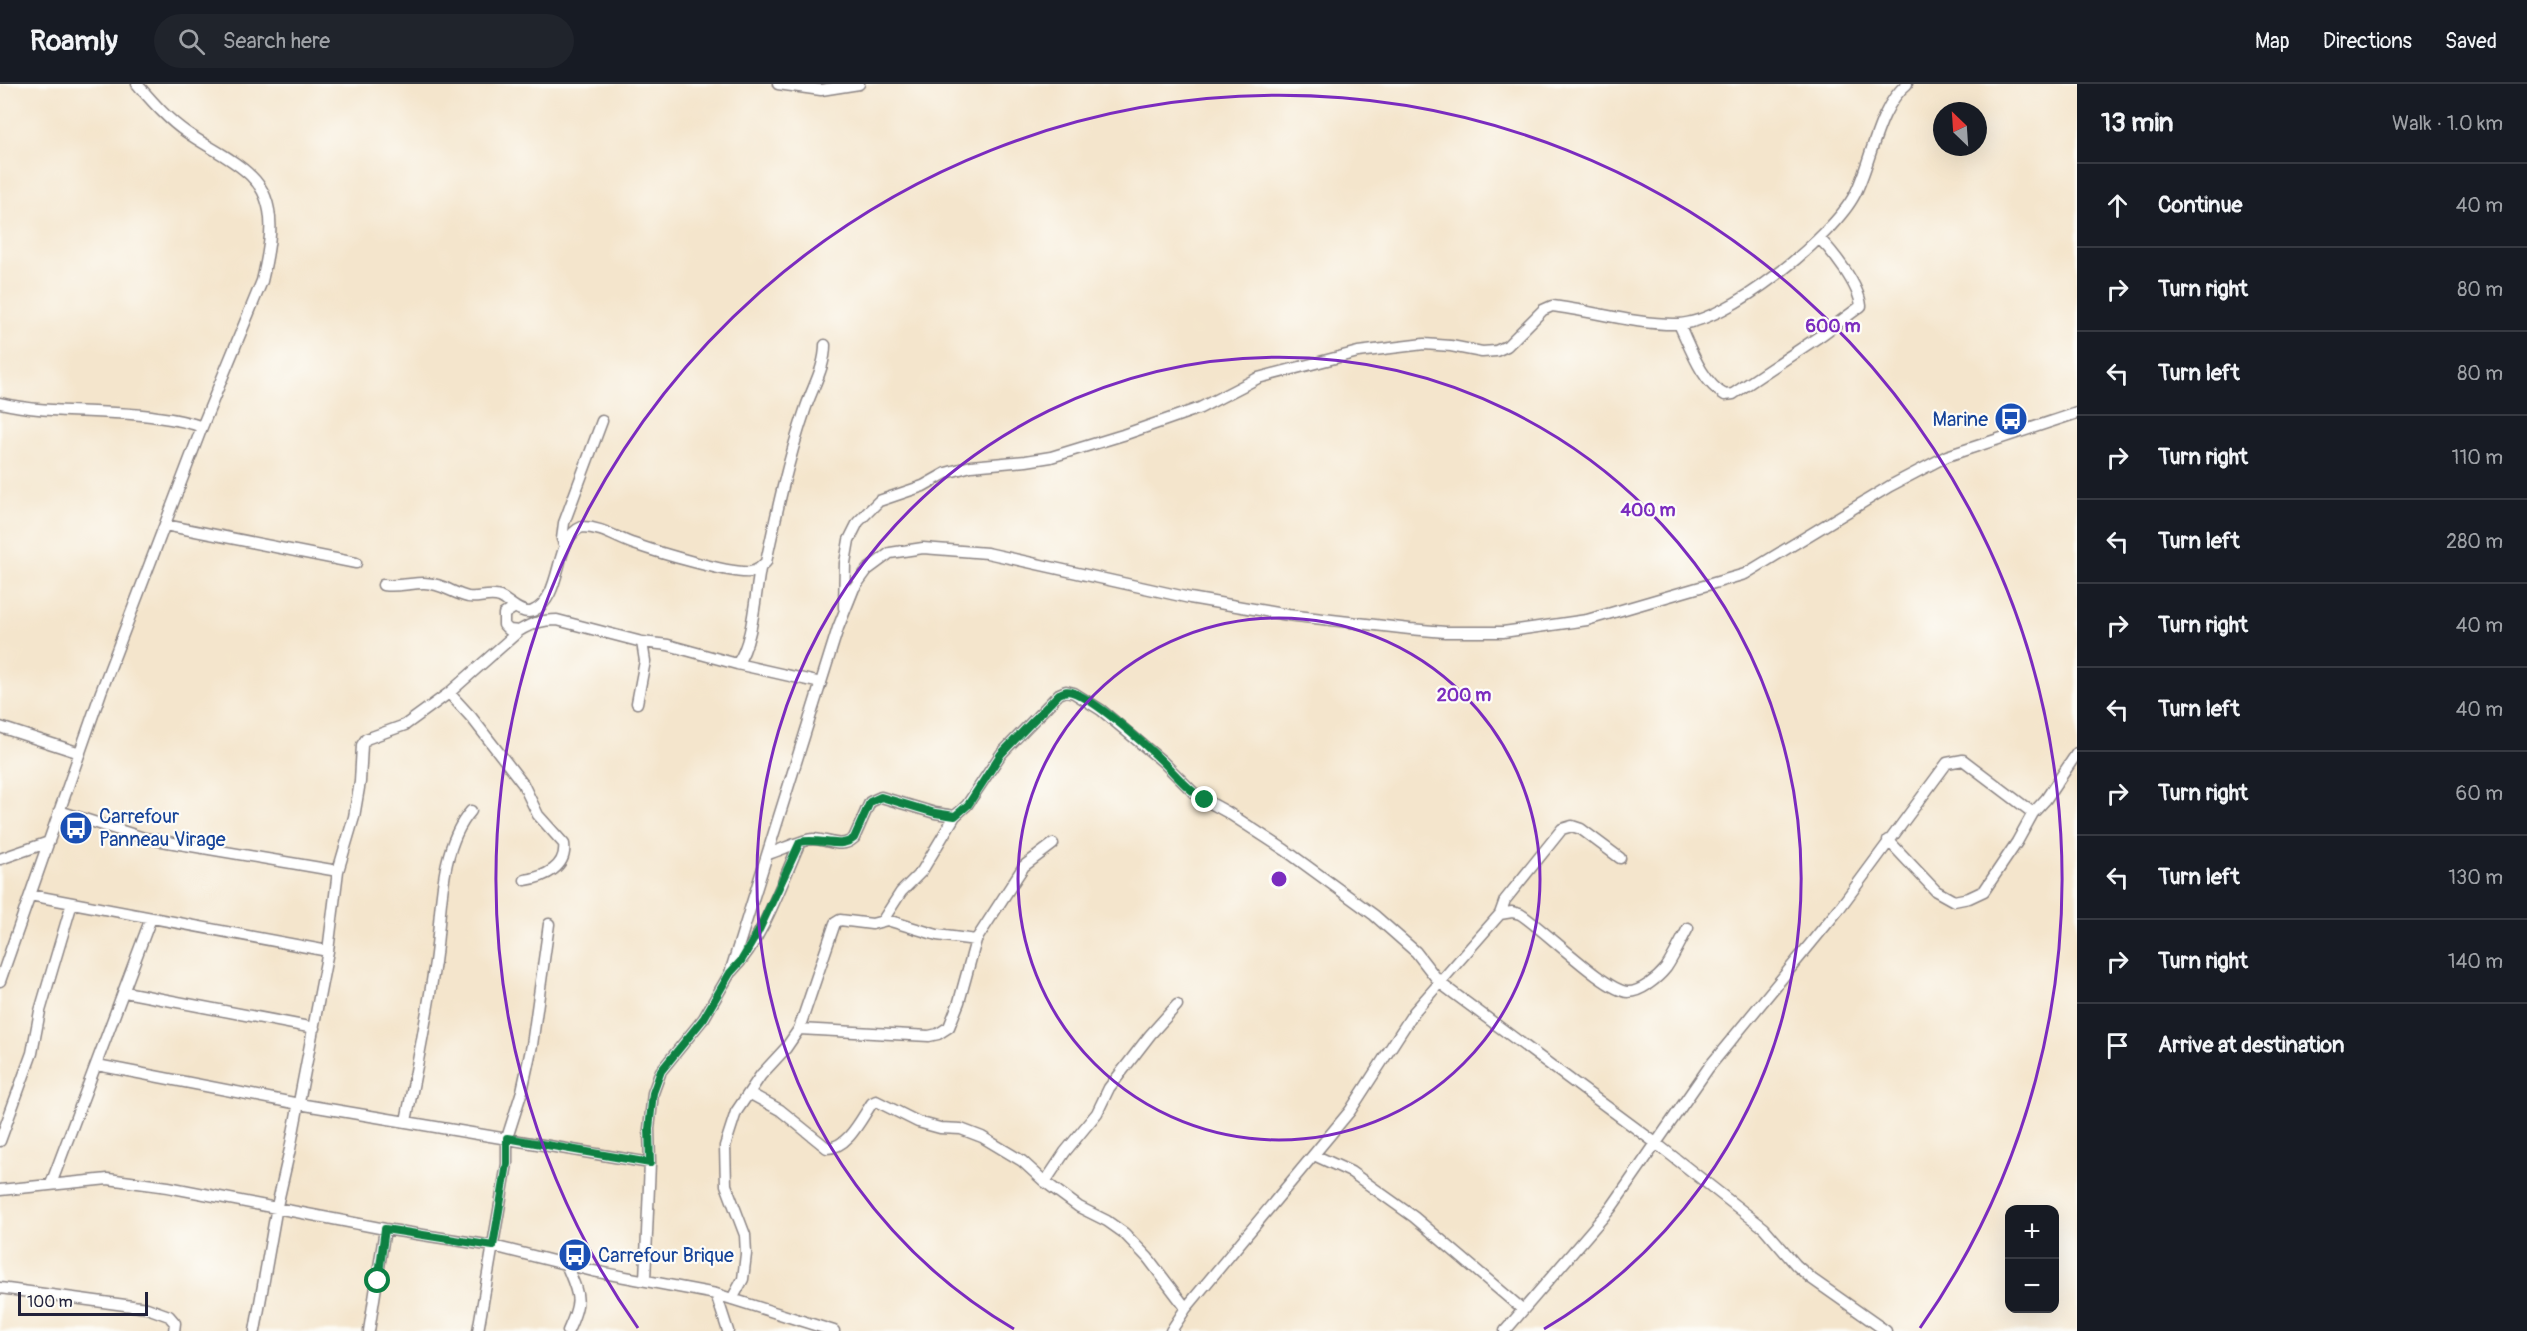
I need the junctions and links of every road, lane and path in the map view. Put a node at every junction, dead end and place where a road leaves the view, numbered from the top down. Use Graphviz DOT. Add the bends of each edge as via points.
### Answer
graph roads {
  1 [pos="137,84"];
  2 [pos="778,84"];
  3 [pos="859,84"];
  4 [pos="1907,84"];
  5 [pos="1819,238"];
  6 [pos="1679,324"];
  7 [pos="825,345"];
  8 [pos="0,403"];
  9 [pos="2077,413"];
  10 [pos="602,421"];
  11 [pos="202,427"];
  12 [pos="165,525"];
  13 [pos="565,546"];
  14 [pos="356,563"];
  15 [pos="759,569"];
  16 [pos="383,585"];
  17 [pos="515,607"];
  18 [pos="844,617"];
  19 [pos="530,618"];
  20 [pos="519,631"];
  21 [pos="642,642"];
  22 [pos="737,664"];
  23 [pos="821,683"];
  24 [pos="449,693"];
  25 [pos="637,703"];
  26 [pos="0,727"];
  27 [pos="80,753"];
  28 [pos="2077,753"];
  29 [pos="59,811"];
  30 [pos="471,812"];
  31 [pos="2033,813"];
  32 [pos="955,816"];
  33 [pos="1888,840"];
  34 [pos="49,842"];
  35 [pos="800,842"];
  36 [pos="1053,844"];
  37 [pos="768,854"];
  38 [pos="1620,858"];
  39 [pos="0,859"];
  40 [pos="338,870"];
  41 [pos="525,880"];
  42 [pos="30,895"];
  43 [pos="72,903"];
  44 [pos="1500,914"];
  45 [pos="151,918"];
  46 [pos="883,920"];
  47 [pos="549,924"];
  48 [pos="1688,928"];
  49 [pos="976,940"];
  50 [pos="328,951"];
  51 [pos="730,973"];
  52 [pos="0,981"];
  53 [pos="1440,983"];
  54 [pos="125,992"];
  55 [pos="1177,1005"];
  56 [pos="314,1028"];
  57 [pos="799,1029"];
  58 [pos="97,1065"];
  59 [pos="749,1093"];
  60 [pos="299,1104"];
  61 [pos="406,1121"];
  62 [pos="507,1138"];
  63 [pos="0,1141"];
  64 [pos="1657,1144"];
  65 [pos="1314,1155"];
  66 [pos="650,1163"];
  67 [pos="1045,1182"];
  68 [pos="51,1184"];
  69 [pos="0,1190"];
  70 [pos="277,1206"];
  71 [pos="385,1229"];
  72 [pos="493,1246"];
  73 [pos="566,1264"];
  74 [pos="645,1280"];
  75 [pos="0,1288"];
  76 [pos="716,1294"];
  77 [pos="732,1299"];
  78 [pos="1186,1308"];
  79 [pos="1522,1309"];
  80 [pos="174,1331"];
  81 [pos="255,1331"];
  82 [pos="369,1331"];
  83 [pos="477,1331"];
  84 [pos="567,1331"];
  85 [pos="728,1331"];
  86 [pos="834,1331"];
  87 [pos="1171,1331"];
  88 [pos="1505,1331"];
  89 [pos="1886,1331"];
  1 -- 11 [label="street" via="185,132 252,176 269,209 271,232 262,281"];
  2 -- 3 [label="street" via="821,90"];
  4 -- 5 [label="street" via="1879,127 1855,195"];
  5 -- 6 [label="street" via="1790,264 1715,314"];
  5 -- 6 [label="street" via="1832,251 1856,290 1861,306 1733,394 1725,395 1711,384"];
  6 -- 18 [label="street" via="1552,306 1496,351 1424,344 1358,352 1258,378 1171,420 1051,457 971,466 946,473 923,486 879,501 858,522 849,540 845,563"];
  7 -- 15 [label="street" via="825,357 805,410 765,562"];
  8 -- 11 [label="street" via="129,413"];
  9 -- 18 [label="street" via="1947,456 1745,574 1587,620 1503,632 1410,630 1288,615 987,554 923,548 890,553 867,570 854,588"];
  10 -- 13 [label="street" via="564,523"];
  11 -- 12 [label="street"];
  12 -- 14 [label="street"];
  12 -- 27 [label="street"];
  13 -- 15 [label="street" via="575,529 590,527 633,544 709,565 739,571"];
  13 -- 19 [label="street" via="545,600"];
  15 -- 22 [label="street" via="751,624"];
  16 -- 17 [label="street" via="440,585 470,597 500,597"];
  17 -- 19 [label="street"];
  17 -- 20 [label="street" via="504,614 503,622 508,630"];
  18 -- 23 [label="street"];
  19 -- 20 [label="street"];
  19 -- 21 [label="street" via="558,620"];
  20 -- 24 [label="street"];
  21 -- 22 [label="street"];
  21 -- 25 [label="street" via="645,661"];
  22 -- 23 [label="street"];
  23 -- 37 [label="street"];
  24 -- 40 [label="street" via="405,725 366,738 354,817"];
  24 -- 41 [label="street" via="523,784 538,815 564,844 564,855 557,866 538,878"];
  26 -- 27 [label="street"];
  27 -- 29 [label="street"];
  28 -- 31 [label="street"];
  29 -- 34 [label="street"];
  29 -- 40 [label="street" via="144,838"];
  30 -- 61 [label="street" via="462,822 448,858 435,960"];
  31 -- 33 [label="street" via="1957,759 1941,770"];
  31 -- 33 [label="street" via="1984,891 1954,901 1936,891"];
  32 -- 35 [label="street" via="881,797 870,802 849,842"];
  32 -- 46 [label="street" via="922,871"];
  32 -- 53 [label="street" via="968,805 1001,754 1059,694 1074,693 1101,710 1196,795 1285,850 1374,915 1416,952"];
  33 -- 64 [label="street" via="1839,909 1709,1067"];
  34 -- 39 [label="street"];
  34 -- 42 [label="street"];
  35 -- 37 [label="street"];
  35 -- 51 [label="street" via="758,932"];
  36 -- 49 [label="street" via="1024,866"];
  37 -- 51 [label="street"];
  38 -- 44 [label="street" via="1581,830 1572,826 1562,829 1504,900"];
  40 -- 50 [label="street"];
  42 -- 43 [label="street"];
  42 -- 52 [label="street"];
  43 -- 45 [label="street"];
  43 -- 63 [label="street" via="40,1011 32,1053"];
  44 -- 48 [label="street" via="1520,914 1587,968 1628,992 1645,986 1665,969"];
  44 -- 53 [label="street"];
  45 -- 50 [label="street"];
  45 -- 54 [label="street"];
  46 -- 49 [label="street" via="937,935"];
  46 -- 57 [label="street" via="872,924 840,920 835,923"];
  47 -- 62 [label="street" via="532,1045"];
  49 -- 57 [label="street" via="949,1027 938,1034"];
  50 -- 56 [label="street"];
  51 -- 66 [label="street" via="704,1018 661,1071 653,1093"];
  53 -- 64 [label="street"];
  53 -- 65 [label="street" via="1414,1012 1350,1111"];
  54 -- 56 [label="street"];
  54 -- 58 [label="street"];
  55 -- 67 [label="street" via="1109,1088 1097,1113"];
  56 -- 60 [label="street"];
  57 -- 59 [label="street"];
  58 -- 60 [label="street"];
  58 -- 68 [label="street"];
  59 -- 67 [label="street" via="780,1110 827,1148 843,1143 876,1101 918,1122 982,1137 1022,1161"];
  59 -- 77 [label="street" via="736,1112 725,1146 726,1185 745,1235 746,1254 742,1279"];
  60 -- 61 [label="street"];
  60 -- 70 [label="street"];
  61 -- 62 [label="street"];
  62 -- 66 [label="street"];
  62 -- 72 [label="street" via="507,1164"];
  64 -- 79 [label="street" via="1611,1208"];
  64 -- 89 [label="street" via="1764,1228 1812,1279"];
  65 -- 78 [label="street"];
  65 -- 79 [label="street" via="1351,1172 1414,1217"];
  66 -- 74 [label="street"];
  67 -- 78 [label="street" via="1124,1233"];
  68 -- 69 [label="street"];
  68 -- 70 [label="street" via="108,1179"];
  70 -- 71 [label="street"];
  70 -- 81 [label="street"];
  71 -- 72 [label="street"];
  71 -- 82 [label="street"];
  72 -- 73 [label="street"];
  72 -- 83 [label="street"];
  73 -- 74 [label="street"];
  73 -- 84 [label="street" via="579,1297"];
  74 -- 76 [label="street"];
  75 -- 80 [label="street" via="147,1308 169,1316 175,1323"];
  76 -- 77 [label="street"];
  76 -- 85 [label="street"];
  77 -- 86 [label="street"];
  78 -- 87 [label="street"];
  79 -- 88 [label="street"];
}
